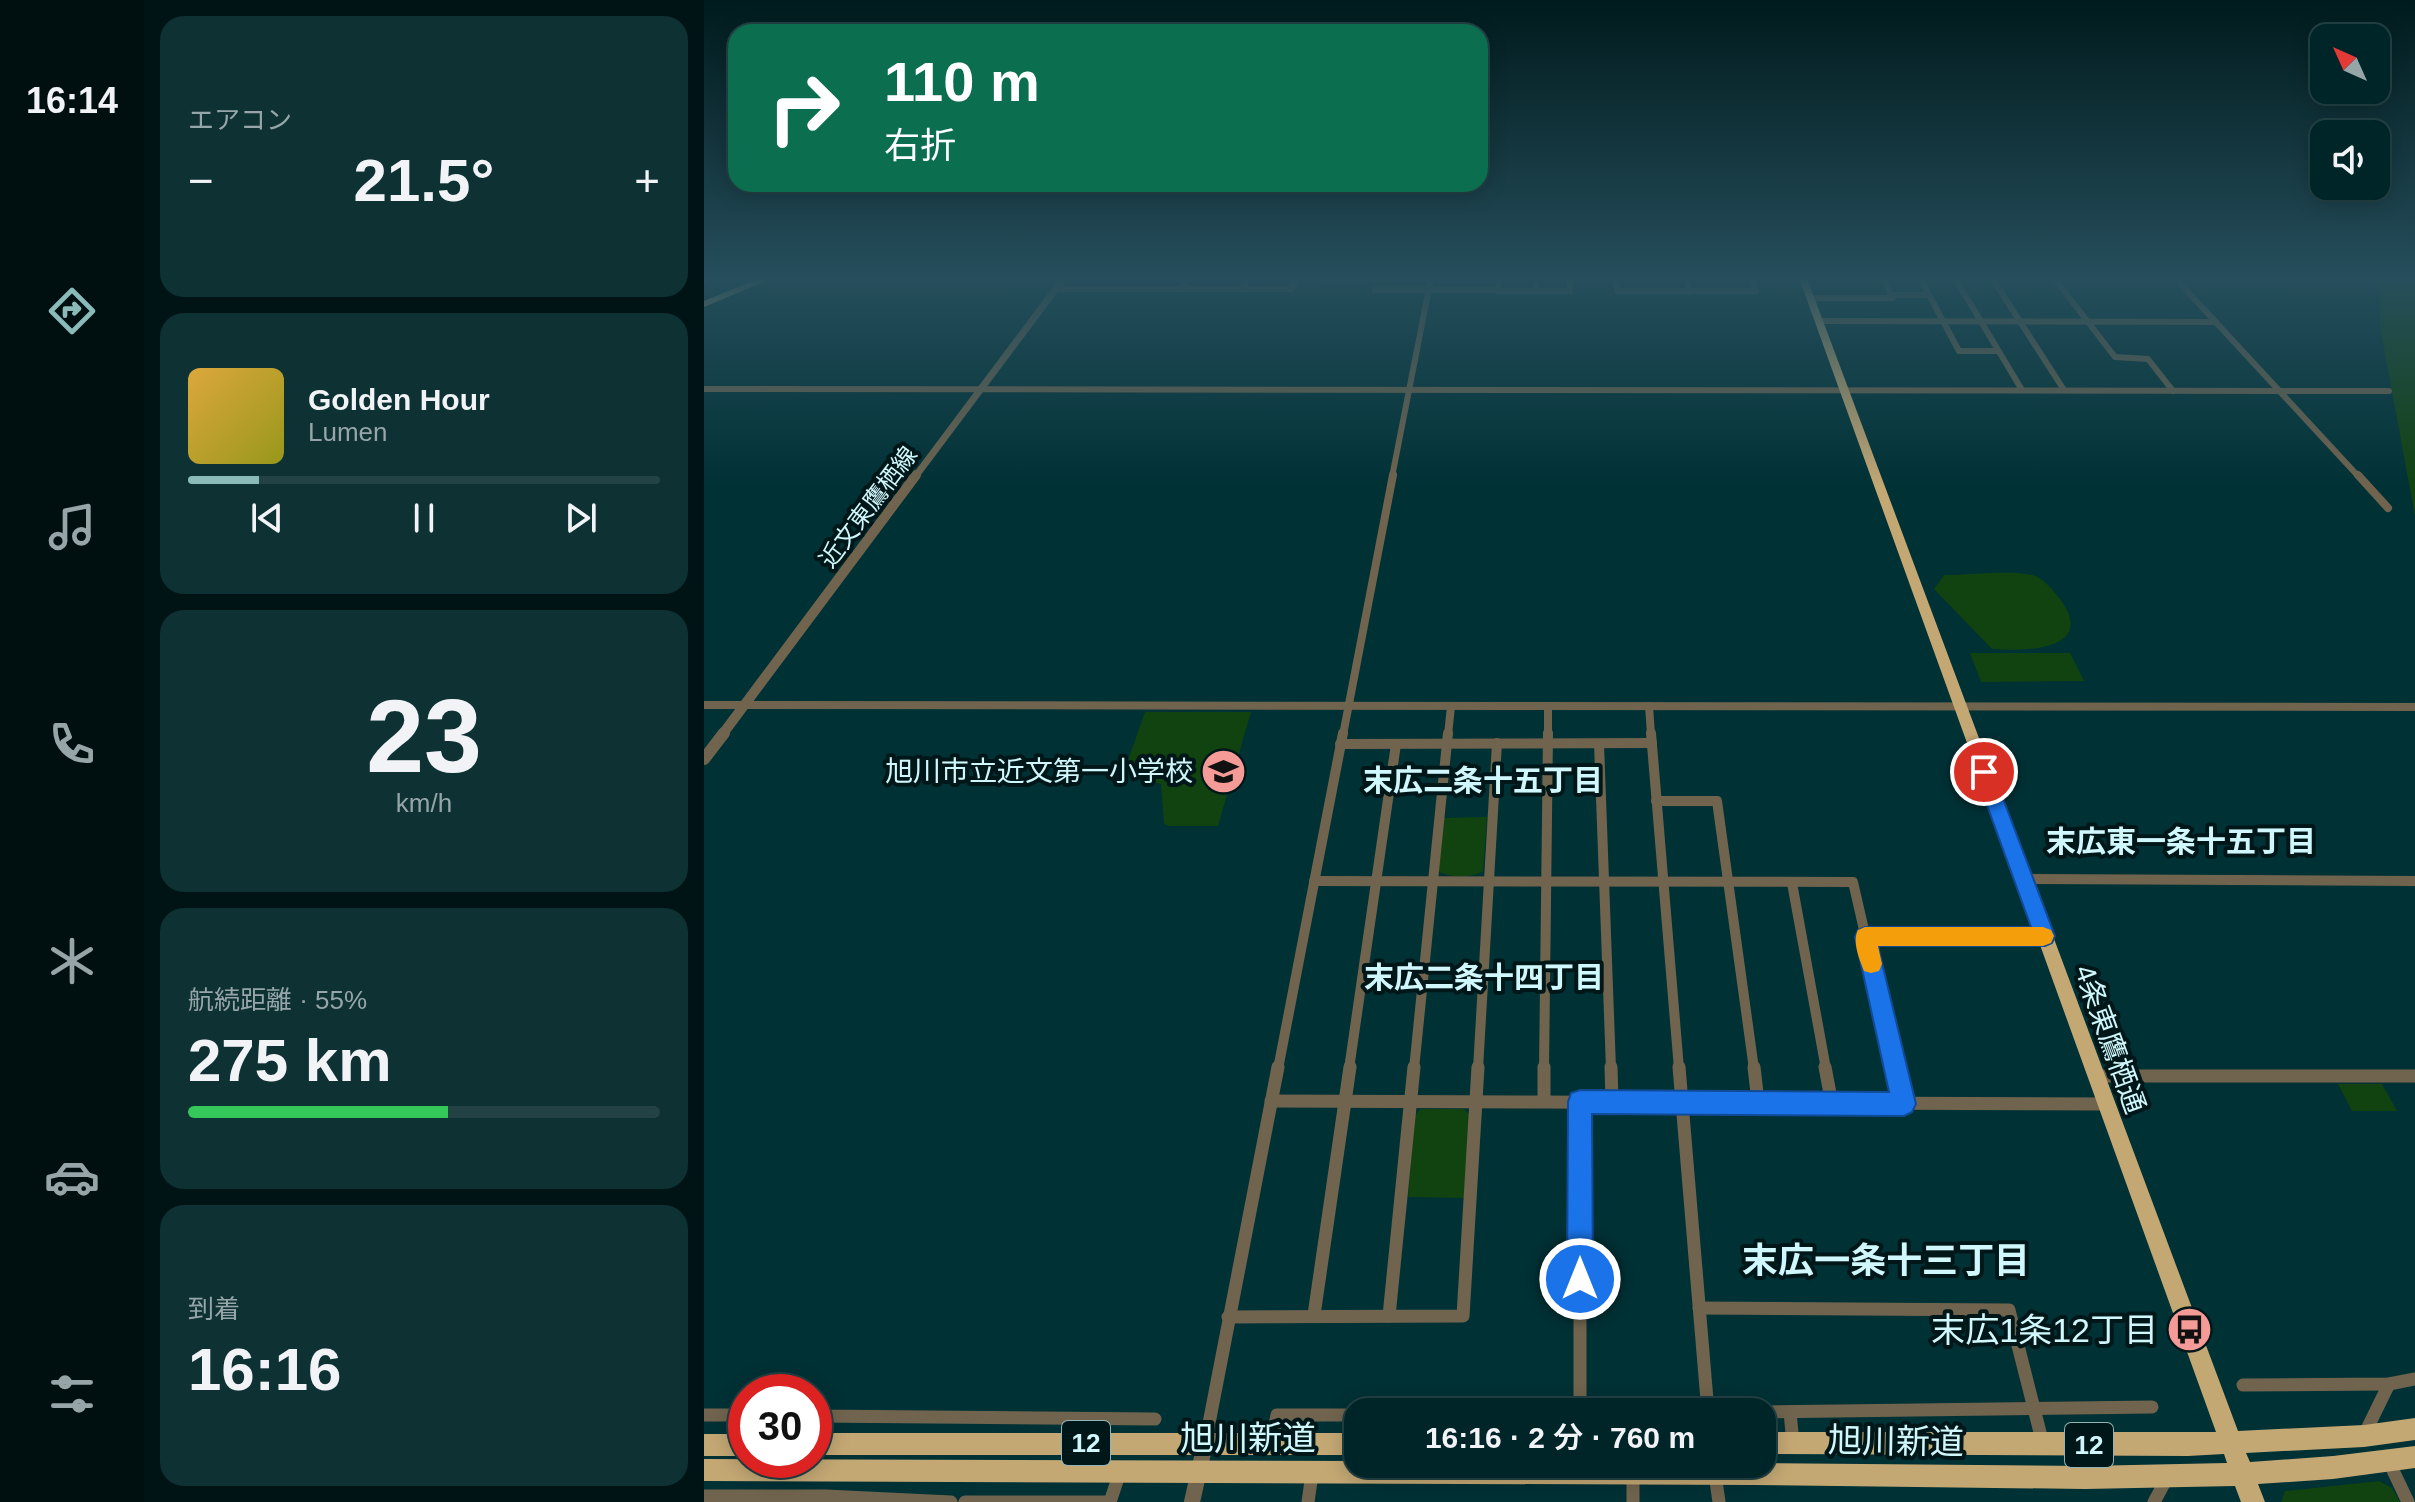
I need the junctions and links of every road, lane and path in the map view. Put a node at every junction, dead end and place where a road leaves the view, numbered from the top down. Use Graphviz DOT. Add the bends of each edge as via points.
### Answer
graph roads {
  1 [pos="1012,348"];
  2 [pos="1417,348"];
  3 [pos="1829,348"];
  4 [pos="1957,348"];
  5 [pos="1996,348"];
  6 [pos="2037,348"];
  7 [pos="2108,348"];
  8 [pos="2240,348"];
  9 [pos="1998,351"];
  10 [pos="704,389"];
  11 [pos="981,390"];
  12 [pos="1409,390"];
  13 [pos="1844,390"];
  14 [pos="2022,390"];
  15 [pos="2064,390"];
  16 [pos="2173,391"];
  17 [pos="2279,391"];
  18 [pos="2389,391"];
  19 [pos="2388,508"];
  20 [pos="704,705"];
  21 [pos="744,705"];
  22 [pos="1348,706"];
  23 [pos="1451,706"];
  24 [pos="1548,706"];
  25 [pos="1649,706"];
  26 [pos="1961,706"];
  27 [pos="2415,707"];
  28 [pos="1447,743"];
  29 [pos="1497,743"];
  30 [pos="1548,743"];
  31 [pos="1652,743"];
  32 [pos="1340,744"];
  33 [pos="1396,744"];
  34 [pos="1599,744"];
  35 [pos="704,759"];
  36 [pos="1656,801"];
  37 [pos="2024,879"];
  38 [pos="1376,880"];
  39 [pos="1547,880"];
  40 [pos="1314,881"];
  41 [pos="1433,881"];
  42 [pos="1489,881"];
  43 [pos="1603,881"];
  44 [pos="1664,881"];
  45 [pos="1730,881"];
  46 [pos="2415,881"];
  47 [pos="1792,883"];
  48 [pos="2045,936"];
  49 [pos="1865,937"];
  50 [pos="2096,1076"];
  51 [pos="2415,1076"];
  52 [pos="1476,1100"];
  53 [pos="1271,1101"];
  54 [pos="1345,1101"];
  55 [pos="1411,1101"];
  56 [pos="1544,1101"];
  57 [pos="1680,1101"];
  58 [pos="1580,1102"];
  59 [pos="1612,1102"];
  60 [pos="1758,1102"];
  61 [pos="1832,1104"];
  62 [pos="1904,1104"];
  63 [pos="2107,1104"];
  64 [pos="1699,1308"];
  65 [pos="1314,1315"];
  66 [pos="1389,1316"];
  67 [pos="1228,1317"];
  68 [pos="2415,1379"];
  69 [pos="2389,1384"];
  70 [pos="2243,1385"];
  71 [pos="1580,1398"];
  72 [pos="1707,1398"];
  73 [pos="2152,1407"];
  74 [pos="2035,1410"];
  75 [pos="1776,1412"];
  76 [pos="1790,1412"];
  77 [pos="704,1415"];
  78 [pos="728,1415"];
  79 [pos="1344,1415"];
  80 [pos="832,1416"];
  81 [pos="1089,1418"];
  82 [pos="1155,1419"];
  83 [pos="2415,1429"];
  84 [pos="2364,1436"];
  85 [pos="1082,1443"];
  86 [pos="1776,1443"];
  87 [pos="832,1444"];
  88 [pos="1205,1444"];
  89 [pos="1271,1444"];
  90 [pos="1344,1444"];
  91 [pos="1793,1444"];
  92 [pos="2231,1444"];
  93 [pos="704,1445"];
  94 [pos="728,1445"];
  95 [pos="2043,1445"];
  96 [pos="2415,1457"];
  97 [pos="2389,1461"];
  98 [pos="704,1470"];
  99 [pos="838,1470"];
  100 [pos="1776,1471"];
  101 [pos="1120,1472"];
  102 [pos="1198,1473"];
  103 [pos="1312,1473"];
  104 [pos="1344,1473"];
  105 [pos="2242,1474"];
  106 [pos="1633,1478"];
  107 [pos="1716,1478"];
  108 [pos="2167,1478"];
  109 [pos="704,1496"];
  110 [pos="826,1496"];
  111 [pos="951,1502"];
  112 [pos="965,1502"];
  113 [pos="1192,1502"];
  114 [pos="1308,1502"];
  115 [pos="1633,1502"];
  116 [pos="1719,1502"];
  117 [pos="2154,1502"];
  118 [pos="2253,1502"];
  119 [pos="2408,1502"];
  1 -- 11 [label="street, 近文東鷹栖線"];
  2 -- 12 [label="street"];
  3 -- 13 [label="highway, 4条東鷹栖通"];
  4 -- 9 [label="street"];
  5 -- 9 [label="street"];
  6 -- 15 [label="street"];
  7 -- 16 [label="street" via="2115,357 2148,359"];
  8 -- 17 [label="street"];
  9 -- 14 [label="street"];
  10 -- 11 [label="street"];
  11 -- 12 [label="street"];
  11 -- 21 [label="street, 近文東鷹栖線"];
  12 -- 13 [label="street"];
  12 -- 22 [label="street"];
  13 -- 14 [label="street"];
  13 -- 26 [label="highway, 4条東鷹栖通"];
  14 -- 15 [label="street"];
  15 -- 16 [label="street"];
  16 -- 17 [label="street"];
  17 -- 18 [label="street"];
  17 -- 19 [label="street"];
  20 -- 21 [label="street"];
  21 -- 22 [label="street"];
  21 -- 35 [label="street, 近文東鷹栖線"];
  22 -- 23 [label="street"];
  22 -- 32 [label="street"];
  23 -- 24 [label="street"];
  23 -- 28 [label="street"];
  24 -- 25 [label="street"];
  24 -- 30 [label="street"];
  25 -- 26 [label="street"];
  25 -- 31 [label="street"];
  26 -- 27 [label="street"];
  26 -- 37 [label="highway, 4条東鷹栖通"];
  28 -- 29 [label="street"];
  28 -- 33 [label="street"];
  28 -- 41 [label="street"];
  29 -- 30 [label="street"];
  29 -- 42 [label="street"];
  30 -- 34 [label="street"];
  30 -- 39 [label="street"];
  31 -- 34 [label="street"];
  31 -- 36 [label="street"];
  32 -- 33 [label="street"];
  32 -- 40 [label="street"];
  33 -- 38 [label="street"];
  34 -- 43 [label="street"];
  36 -- 44 [label="street"];
  36 -- 45 [label="street" via="1717,801"];
  37 -- 46 [label="street"];
  37 -- 48 [label="highway, 4条東鷹栖通"];
  38 -- 40 [label="street"];
  38 -- 41 [label="street"];
  38 -- 54 [label="street"];
  39 -- 42 [label="street"];
  39 -- 43 [label="street"];
  39 -- 56 [label="street"];
  40 -- 53 [label="street"];
  41 -- 42 [label="street"];
  41 -- 55 [label="street"];
  42 -- 52 [label="street"];
  43 -- 44 [label="street"];
  43 -- 59 [label="street"];
  44 -- 45 [label="street"];
  44 -- 57 [label="street"];
  45 -- 47 [label="street"];
  45 -- 60 [label="street"];
  47 -- 49 [label="street" via="1853,882"];
  47 -- 61 [label="street"];
  48 -- 49 [label="street"];
  48 -- 50 [label="highway, 4条東鷹栖通"];
  49 -- 62 [label="street"];
  50 -- 51 [label="street"];
  50 -- 63 [label="highway, 4条東鷹栖通"];
  52 -- 55 [label="street"];
  52 -- 56 [label="street"];
  52 -- 66 [label="street" via="1463,1316"];
  53 -- 54 [label="street"];
  53 -- 67 [label="street"];
  54 -- 55 [label="street"];
  54 -- 65 [label="street"];
  55 -- 66 [label="street"];
  56 -- 58 [label="street"];
  57 -- 59 [label="street"];
  57 -- 60 [label="street"];
  57 -- 64 [label="street"];
  58 -- 59 [label="street"];
  58 -- 71 [label="street"];
  60 -- 61 [label="street"];
  61 -- 62 [label="street"];
  62 -- 63 [label="street"];
  63 -- 92 [label="highway, 4条東鷹栖通"];
  64 -- 72 [label="street"];
  64 -- 74 [label="street" via="2009,1310"];
  65 -- 66 [label="street"];
  65 -- 67 [label="street"];
  67 -- 88 [label="street"];
  68 -- 69 [label="street"];
  69 -- 70 [label="street"];
  69 -- 84 [label="street"];
  73 -- 74 [label="street"];
  74 -- 76 [label="street"];
  74 -- 95 [label="street"];
  75 -- 76 [label="street"];
  76 -- 91 [label="street"];
  77 -- 78 [label="street"];
  79 -- 89 [label="street" via="1277,1415"];
  80 -- 81 [label="street"];
  81 -- 82 [label="street"];
  81 -- 85 [label="street"];
  83 -- 84 [label="highway, 旭川新道 / 12"];
  84 -- 92 [label="highway, 旭川新道 / 12"];
  85 -- 87 [label="highway, 旭川新道 / 12"];
  85 -- 88 [label="highway, 旭川新道 / 12"];
  86 -- 91 [label="highway, 旭川新道 / 12"];
  88 -- 89 [label="highway, 旭川新道 / 12"];
  88 -- 102 [label="street"];
  89 -- 90 [label="highway, 旭川新道 / 12"];
  91 -- 95 [label="highway, 旭川新道 / 12"];
  92 -- 95 [label="highway, 旭川新道 / 12"];
  92 -- 105 [label="highway, 4条東鷹栖通"];
  93 -- 94 [label="highway"];
  96 -- 97 [label="highway, 旭川新道 / 12"];
  97 -- 105 [label="highway, 旭川新道 / 12"];
  97 -- 119 [label="street"];
  98 -- 99 [label="highway, 旭川新道 / 12"];
  99 -- 101 [label="highway, 旭川新道 / 12"];
  99 -- 110 [label="street"];
  100 -- 108 [label="highway, 旭川新道 / 12"];
  101 -- 102 [label="highway, 旭川新道 / 12"];
  101 -- 112 [label="street" via="1110,1502"];
  102 -- 103 [label="highway, 旭川新道 / 12"];
  102 -- 113 [label="street"];
  103 -- 104 [label="highway, 旭川新道 / 12"];
  103 -- 114 [label="street"];
  105 -- 108 [label="highway, 旭川新道 / 12"];
  105 -- 118 [label="highway, 4条東鷹栖通"];
  106 -- 115 [label="street"];
  107 -- 116 [label="street"];
  108 -- 117 [label="street"];
  109 -- 110 [label="street"];
  110 -- 111 [label="street"];
}
